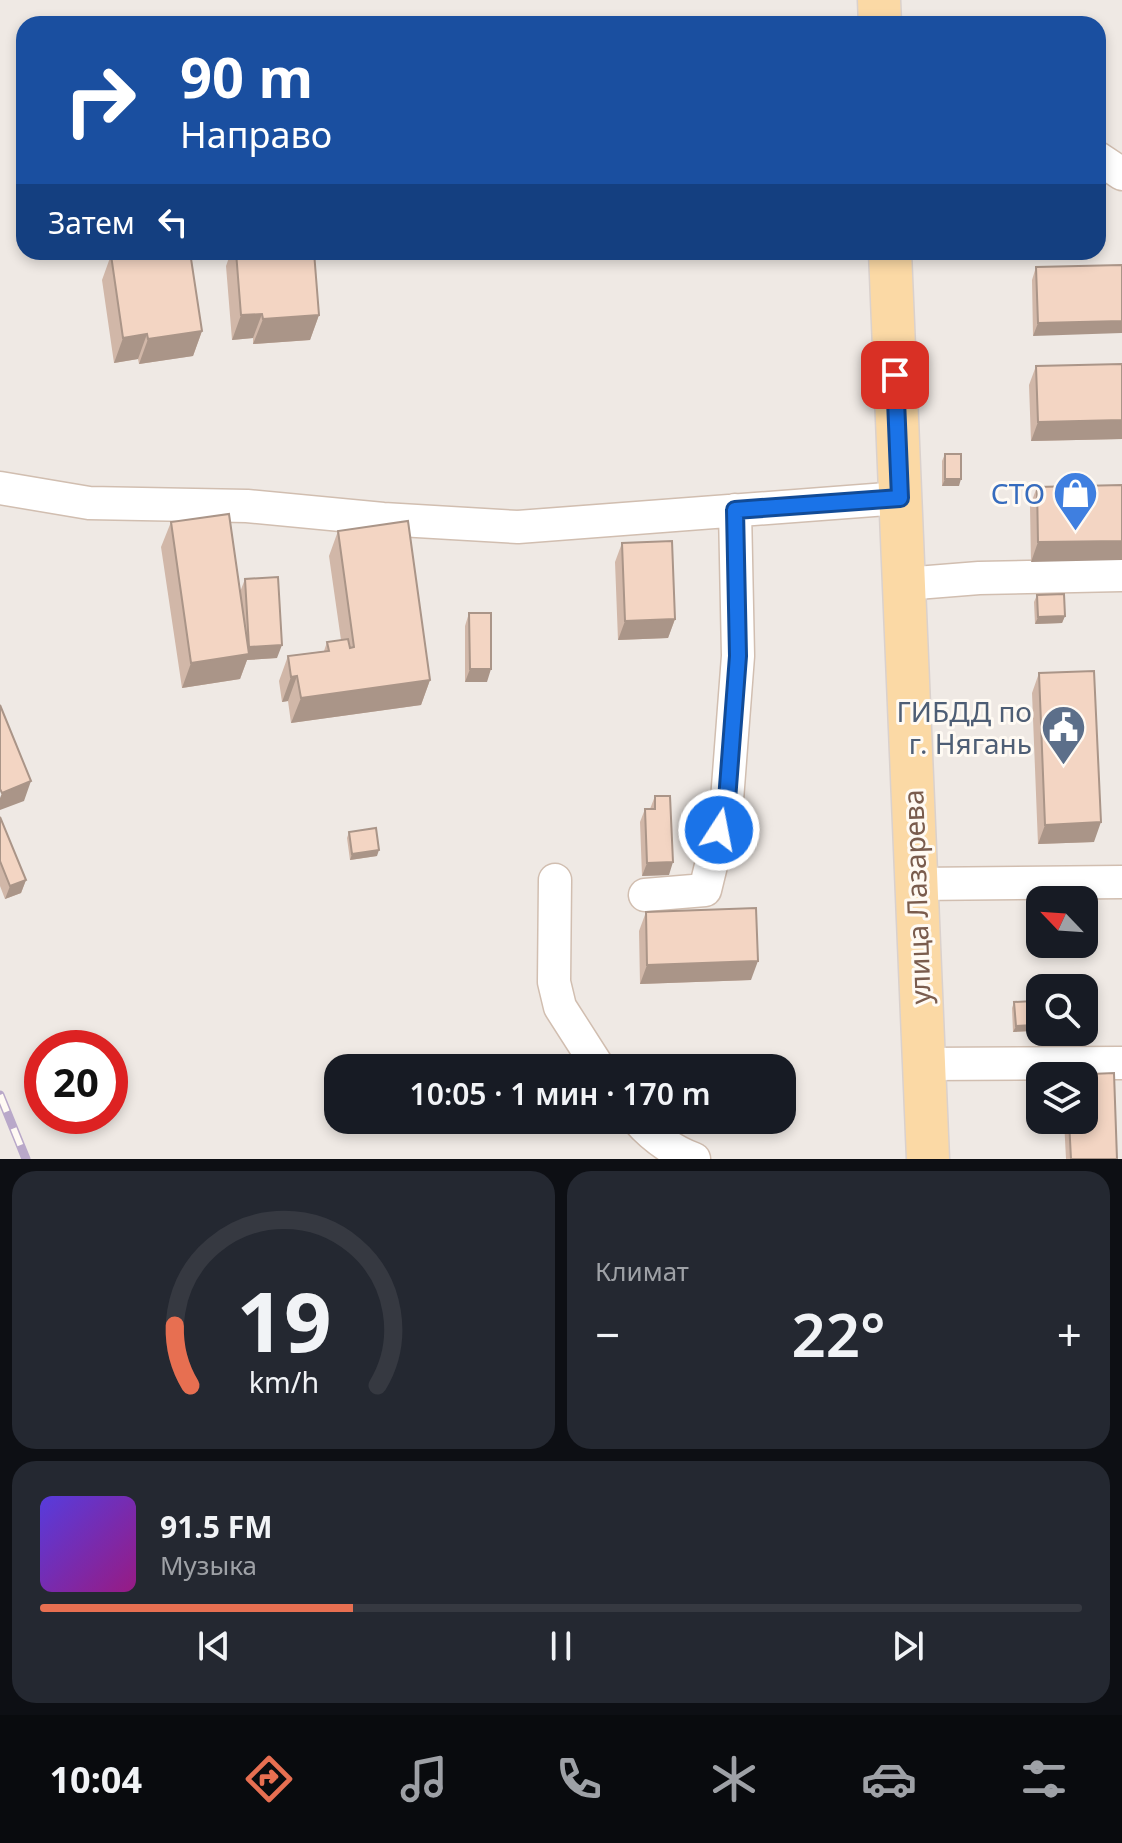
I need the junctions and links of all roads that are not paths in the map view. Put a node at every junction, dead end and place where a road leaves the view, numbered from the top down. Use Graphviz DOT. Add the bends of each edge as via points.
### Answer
graph roads {
  1 [pos="890,260"];
  2 [pos="0,488"];
  3 [pos="900,498"];
  4 [pos="735,510"];
  5 [pos="1122,575"];
  6 [pos="904,584"];
  7 [pos="555,880"];
  8 [pos="1122,882"];
  9 [pos="916,884"];
  10 [pos="645,895"];
  11 [pos="590,1054"];
  12 [pos="1122,1063"];
  13 [pos="924,1064"];
  14 [pos="653,1134"];
  15 [pos="694,1159"];
  16 [pos="928,1159"];
  1 -- 3 [label="main road, улица Лазарева"];
  2 -- 4 [label="lane" via="89,503 247,506 518,527"];
  3 -- 4 [label="lane"];
  3 -- 6 [label="main road, улица Лазарева"];
  4 -- 10 [label="lane" via="738,656 727,800 705,890"];
  5 -- 6 [label="lane"];
  6 -- 9 [label="main road, улица Лазарева"];
  7 -- 11 [label="lane" via="554,982 560,1007"];
  8 -- 9 [label="lane"];
  9 -- 13 [label="main road, улица Лазарева"];
  12 -- 13 [label="lane"];
  13 -- 16 [label="main road, улица Лазарева"];
  14 -- 15 [label="lane"];
}
